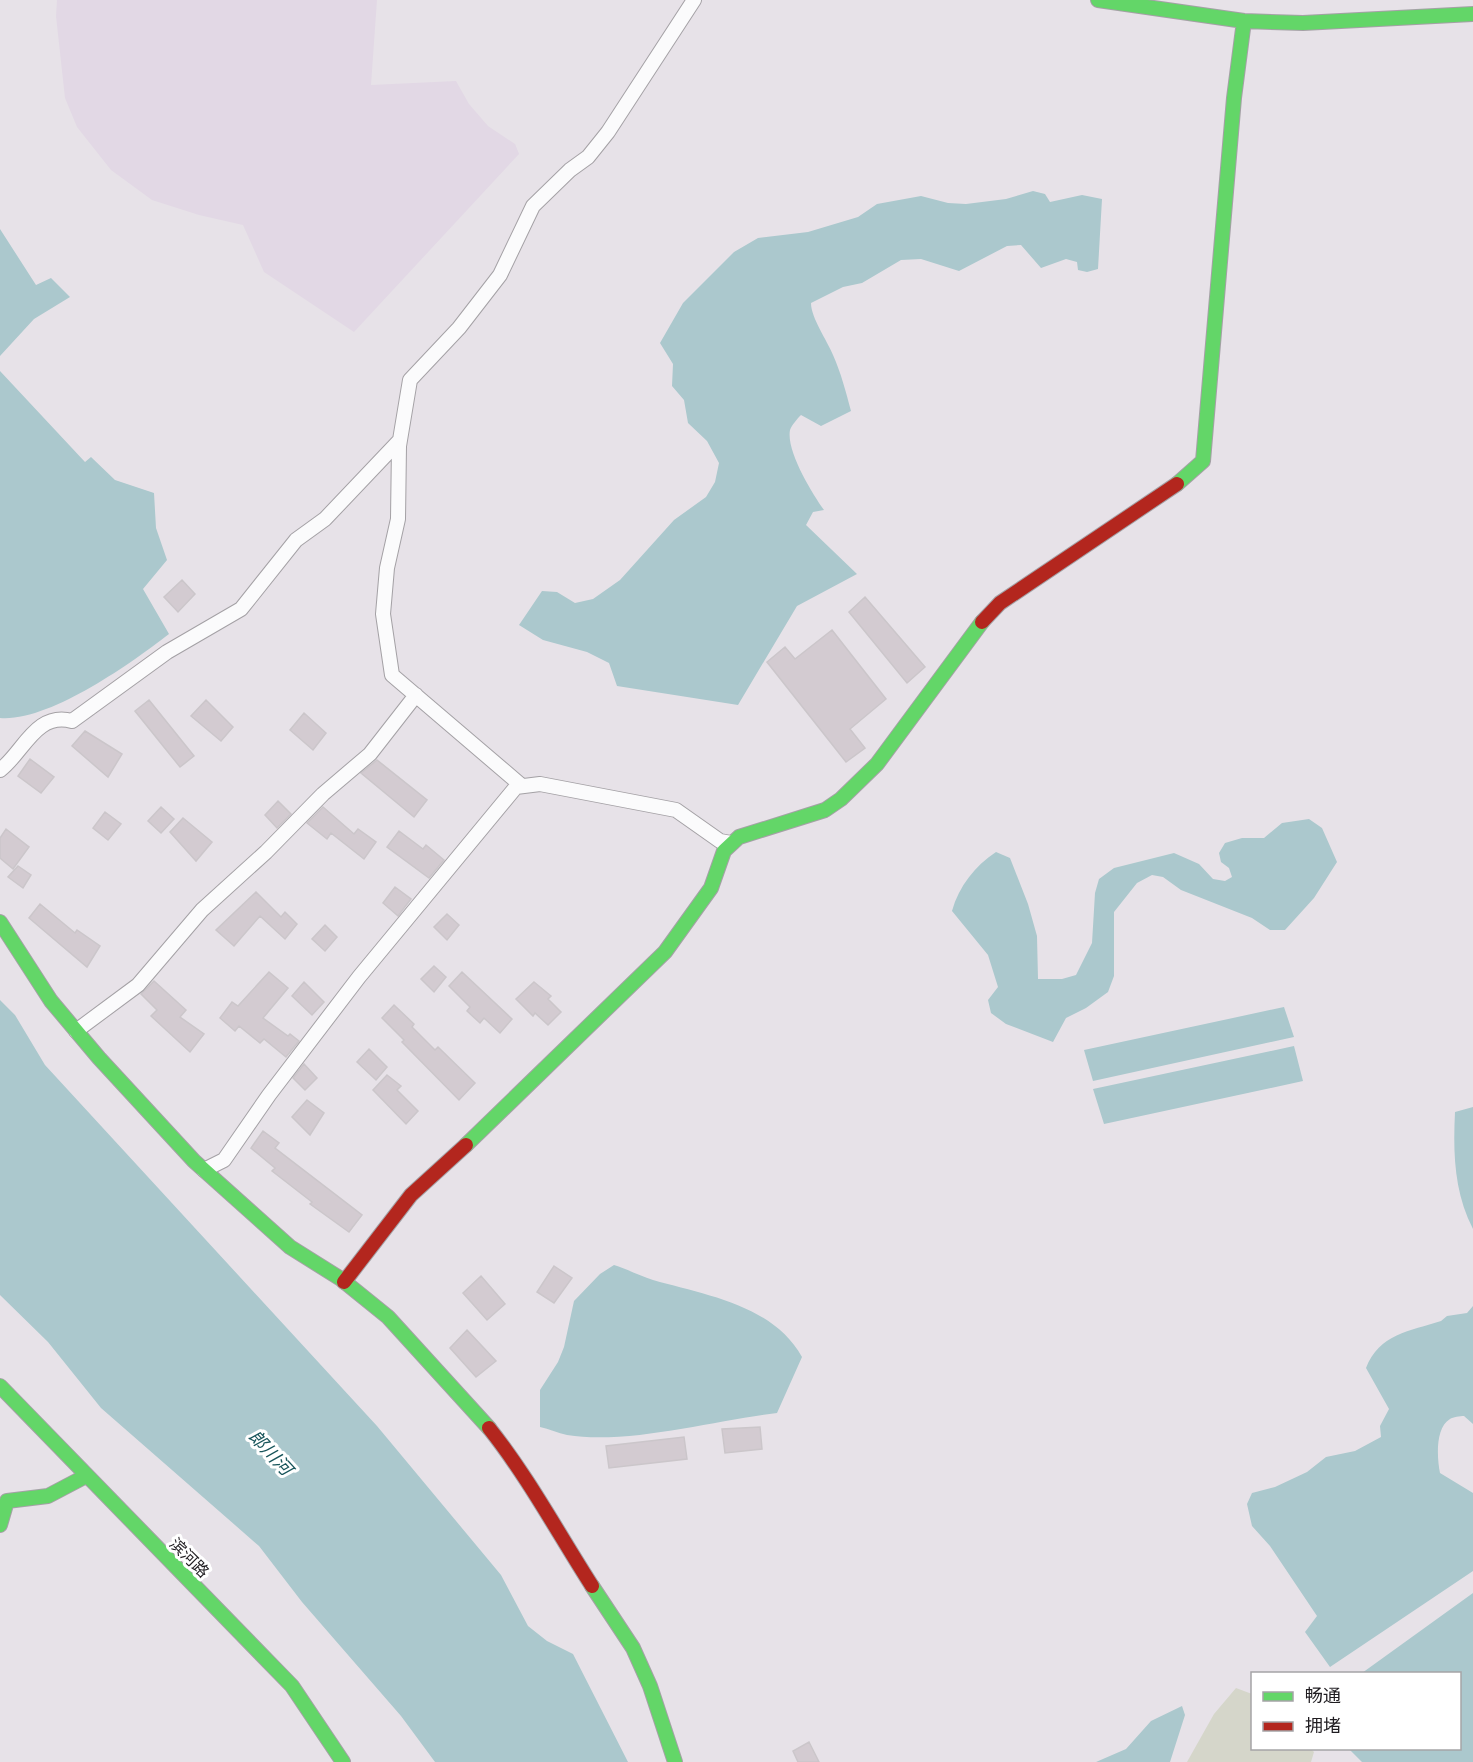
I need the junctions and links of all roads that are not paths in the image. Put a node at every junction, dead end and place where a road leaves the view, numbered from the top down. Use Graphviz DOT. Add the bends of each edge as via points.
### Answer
graph roads {
  1 [pos="694,0"];
  2 [pos="1098,0"];
  3 [pos="1473,14"];
  4 [pos="1244,21"];
  5 [pos="400,440"];
  6 [pos="416,695"];
  7 [pos="0,770"];
  8 [pos="522,786"];
  9 [pos="731,843"];
  10 [pos="0,922"];
  11 [pos="76,1031"];
  12 [pos="204,1170"];
  13 [pos="344,1282"];
  14 [pos="0,1386"];
  15 [pos="86,1476"];
  16 [pos="0,1525"];
  17 [pos="343,1762"];
  18 [pos="675,1762"];
  1 -- 5 [label="street" via="608,132 588,157 533,206 500,275 459,328 410,380"];
  2 -- 4 [label="street"];
  3 -- 4 [label="street" via="1303,23"];
  4 -- 9 [label="street" via="1203,461 1178,483 1000,603 970,635 877,764 841,799 825,810 739,837"];
  5 -- 6 [label="street" via="398,519 387,568 383,614 392,675"];
  5 -- 7 [label="street" via="325,519 296,540 241,609 167,652 72,721 58,720 33,731 11,762"];
  6 -- 8 [label="street"];
  6 -- 11 [label="street" via="370,754 202,910 138,986"];
  8 -- 9 [label="street" via="540,784 676,810 720,841"];
  8 -- 12 [label="street" via="511,792 359,977 224,1160"];
  9 -- 13 [label="street" via="719,860 711,888 664,952 525,1090 411,1195"];
  10 -- 11 [label="street" via="51,1001"];
  11 -- 12 [label="street"];
  12 -- 13 [label="street" via="290,1247"];
  13 -- 18 [label="street" via="388,1317 472,1407 516,1462 545,1514 633,1648"];
  14 -- 15 [label="street, 滨河路"];
  15 -- 16 [label="street" via="60,1494 7,1501"];
  15 -- 17 [label="street, 滨河路" via="292,1686"];
}
